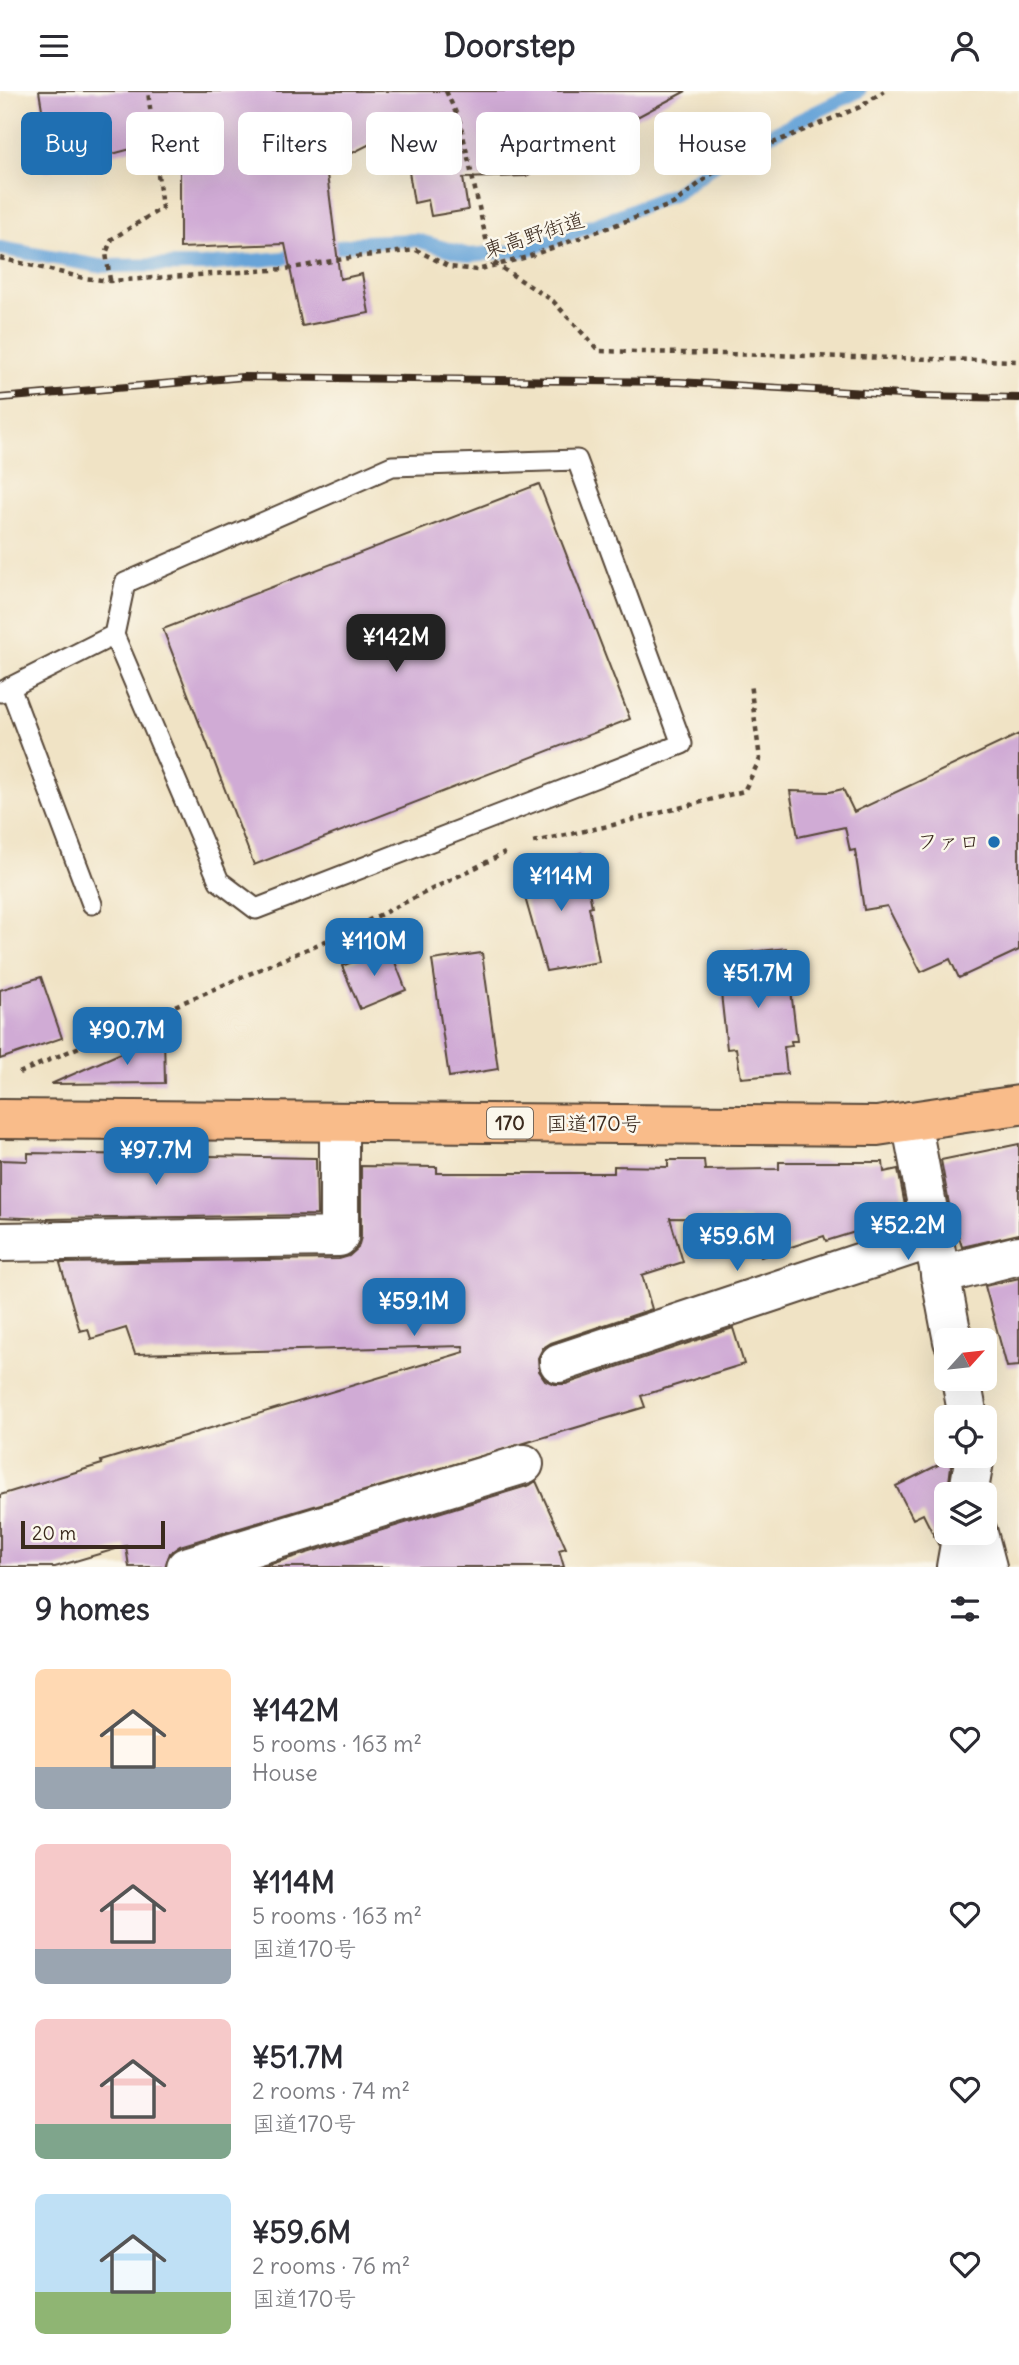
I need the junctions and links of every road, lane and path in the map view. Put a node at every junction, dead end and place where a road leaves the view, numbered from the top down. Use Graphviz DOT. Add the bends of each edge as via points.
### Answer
graph roads {
  1 [pos="148,91"];
  2 [pos="446,91"];
  3 [pos="884,91"];
  4 [pos="0,258"];
  5 [pos="497,265"];
  6 [pos="110,281"];
  7 [pos="1019,361"];
  8 [pos="114,635"];
  9 [pos="750,683"];
  10 [pos="5,690"];
  11 [pos="523,845"];
  12 [pos="510,851"];
  13 [pos="92,904"];
  14 [pos="1019,1105"];
  15 [pos="3,1119"];
  16 [pos="911,1121"];
  17 [pos="339,1122"];
  18 [pos="934,1238"];
  19 [pos="0,1242"];
  20 [pos="1019,1255"];
  21 [pos="940,1275"];
  22 [pos="950,1328"];
  23 [pos="559,1363"];
  24 [pos="524,1464"];
  25 [pos="960,1545"];
  26 [pos="981,1545"];
  27 [pos="186,1567"];
  28 [pos="956,1567"];
  29 [pos="987,1567"];
  1 -- 6 [label="path" via="162,208 112,239 106,253"];
  2 -- 5 [label="path" via="460,122 485,242"];
  3 -- 5 [label="path, 東高野街道" via="860,107 727,162 673,204"];
  4 -- 6 [label="path, 東高野街道"];
  5 -- 6 [label="path, 東高野街道" via="477,270 450,267 416,250 286,269"];
  5 -- 7 [label="path" via="553,302 599,351"];
  8 -- 8 [label="lane" via="125,583 393,466 577,460 682,744 256,909 219,881"];
  8 -- 10 [label="lane"];
  9 -- 11 [label="path" via="760,759 744,791"];
  10 -- 13 [label="lane"];
  12 -- 15 [label="path" via="335,937 16,1075"];
  14 -- 16 [label="highway, 国道170号 / 170"];
  15 -- 17 [label="highway, 国道170号 / 170"];
  16 -- 17 [label="highway, 国道170号 / 170" via="877,1126"];
  16 -- 18 [label="street"];
  17 -- 19 [label="street" via="339,1237"];
  18 -- 21 [label="street"];
  18 -- 23 [label="street"];
  20 -- 21 [label="street"];
  21 -- 22 [label="street"];
  24 -- 27 [label="street"];
  25 -- 28 [label="street"];
  26 -- 29 [label="street"];
}
